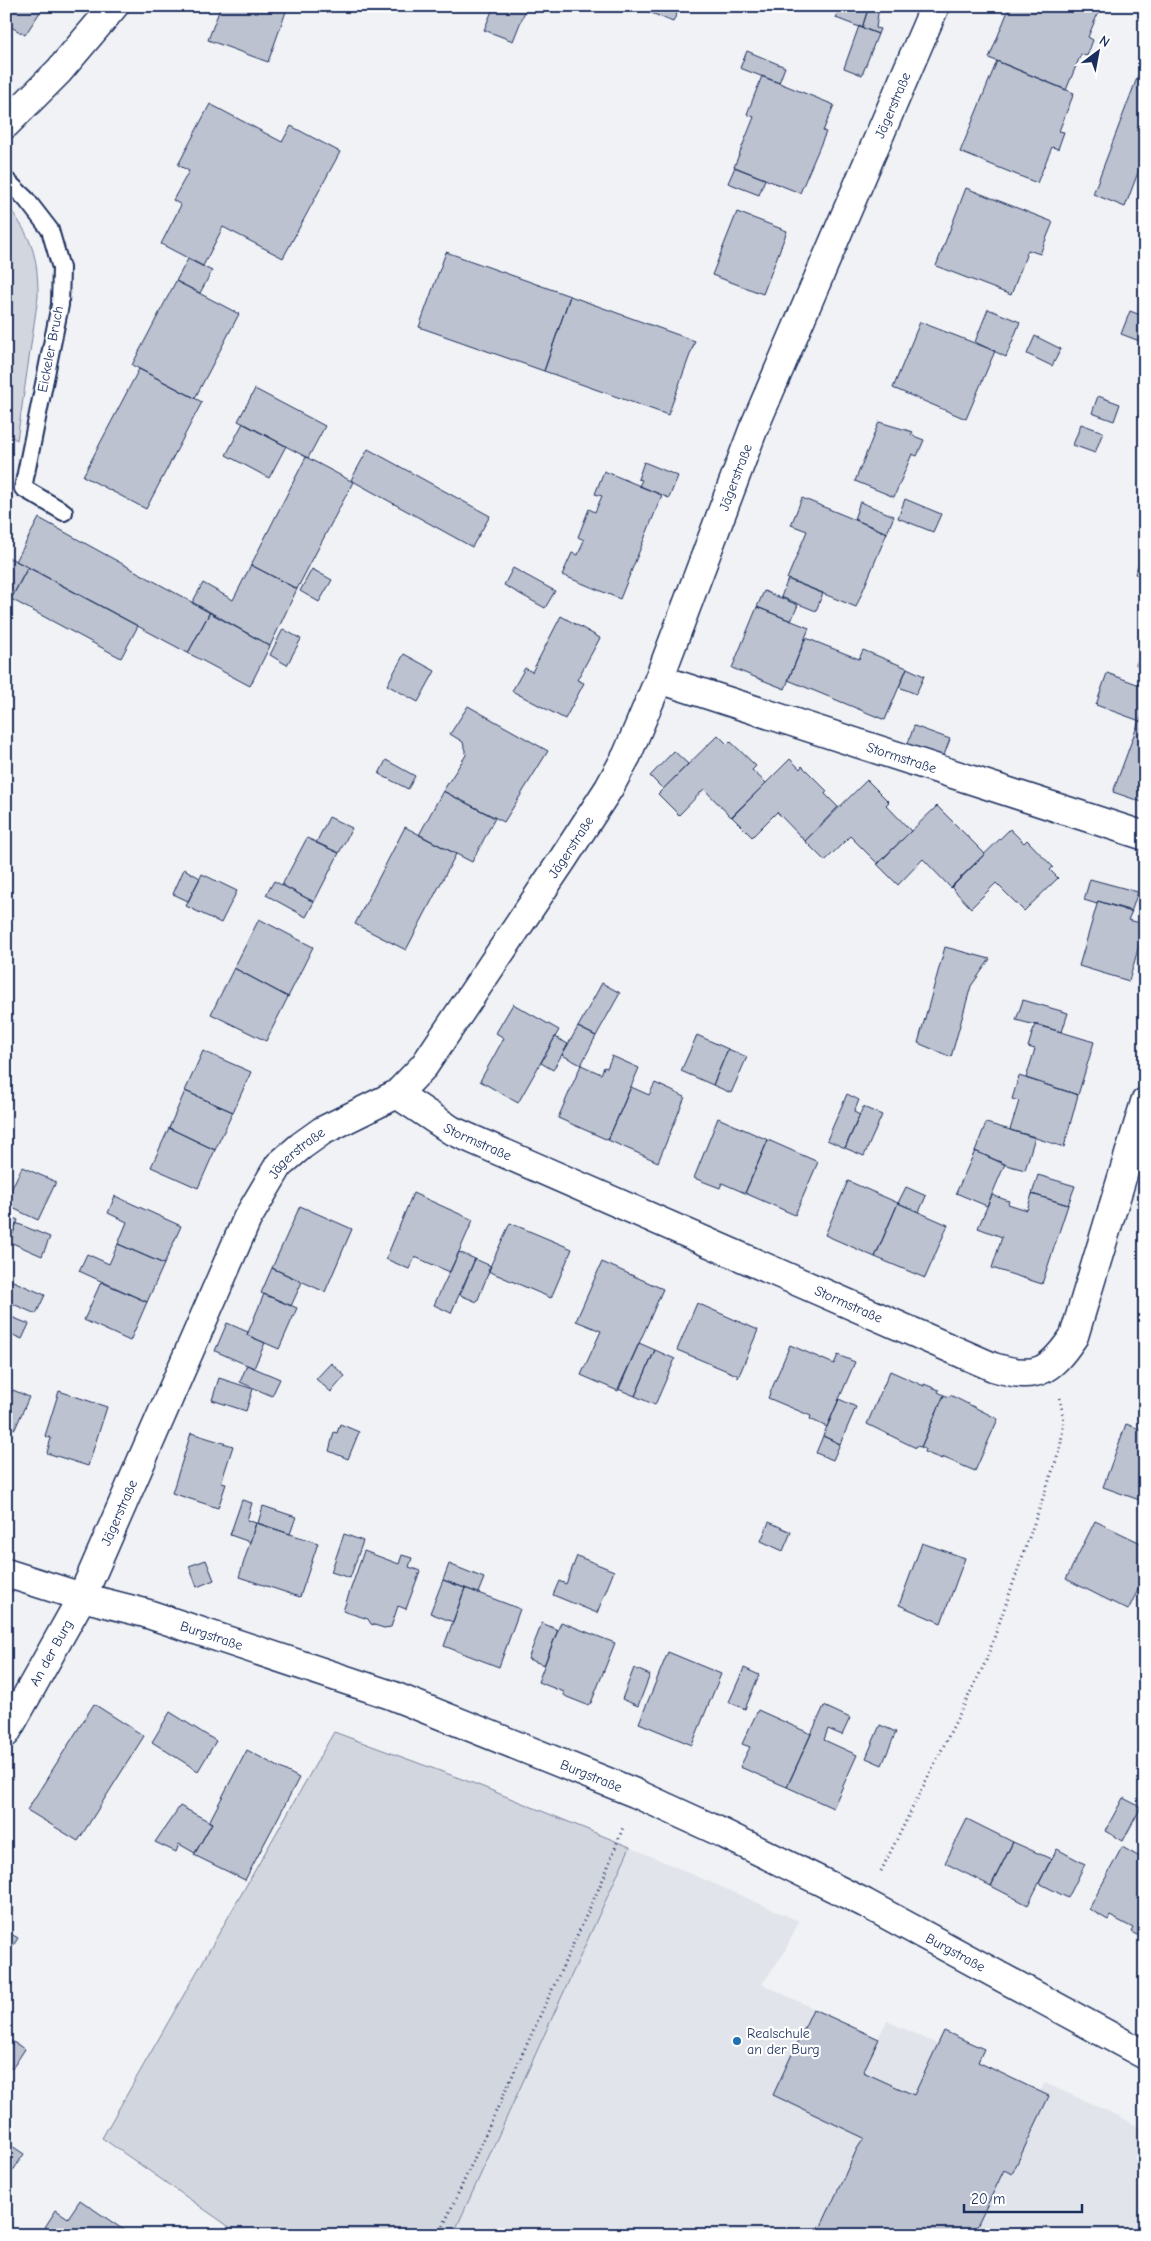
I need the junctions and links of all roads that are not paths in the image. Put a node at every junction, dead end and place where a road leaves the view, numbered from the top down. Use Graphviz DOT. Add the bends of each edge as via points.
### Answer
graph roads {
  1 [pos="114,6"];
  2 [pos="934,6"];
  3 [pos="6,124"];
  4 [pos="6,180"];
  5 [pos="64,512"];
  6 [pos="659,679"];
  7 [pos="1145,836"];
  8 [pos="397,1094"];
  9 [pos="1145,1102"];
  10 [pos="6,1573"];
  11 [pos="82,1597"];
  12 [pos="6,1733"];
  13 [pos="1145,2056"];
  1 -- 3 [label="street" via="59,71"];
  2 -- 6 [label="street, Jägerstraße" via="753,430"];
  4 -- 5 [label="lane, Eickeler Bruch" via="50,230 61,268 60,305 23,488"];
  6 -- 7 [label="street, Stormstraße"];
  6 -- 8 [label="street, Jägerstraße" via="627,755 609,788 424,1066"];
  8 -- 9 [label="street, Stormstraße" via="450,1130 993,1366 1013,1373 1032,1374 1055,1361 1074,1336"];
  8 -- 11 [label="street, Jägerstraße" via="322,1131 279,1165 264,1188 243,1228"];
  10 -- 11 [label="street, Burgstraße"];
  11 -- 12 [label="street, An der Burg"];
  11 -- 13 [label="street, Burgstraße" via="145,1613 391,1695 635,1793 865,1903"];
}
